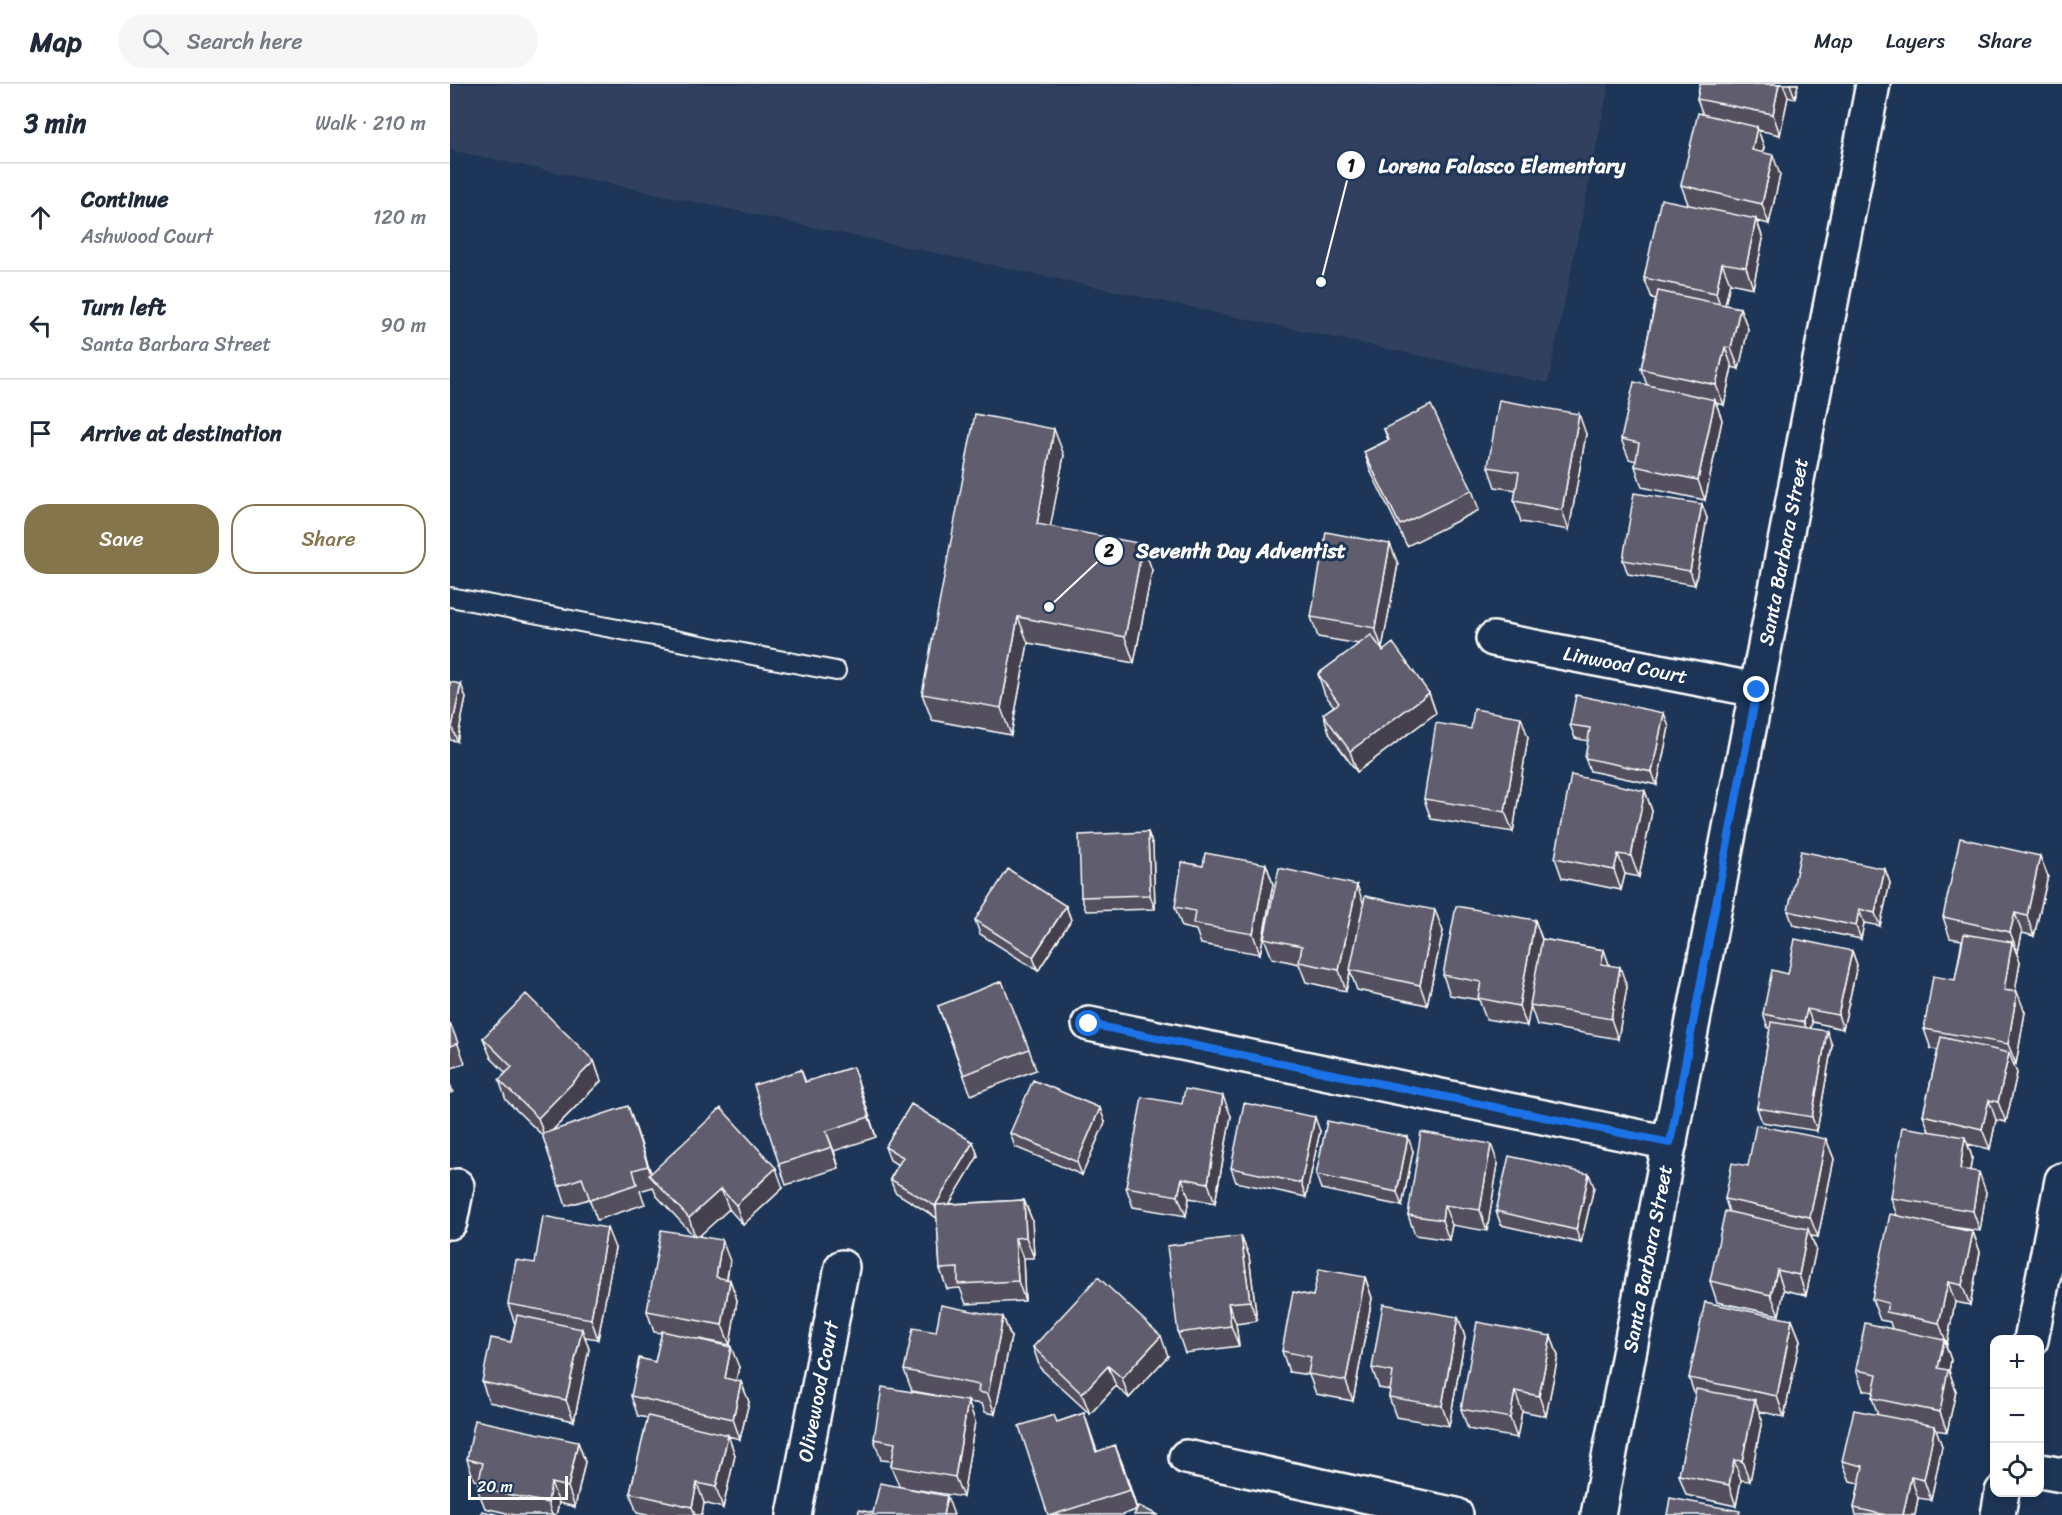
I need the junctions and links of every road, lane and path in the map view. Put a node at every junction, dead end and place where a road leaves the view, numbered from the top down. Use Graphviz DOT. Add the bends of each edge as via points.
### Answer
graph roads {
  1 [pos="1873,84"];
  2 [pos="450,597"];
  3 [pos="1493,639"];
  4 [pos="836,671"];
  5 [pos="1757,690"];
  6 [pos="1089,1024"];
  7 [pos="1670,1143"];
  8 [pos="2062,1180"];
  9 [pos="457,1186"];
  10 [pos="450,1222"];
  11 [pos="842,1268"];
  12 [pos="2032,1335"];
  13 [pos="1186,1457"];
  14 [pos="2044,1472"];
  15 [pos="2062,1475"];
  16 [pos="2001,1497"];
  17 [pos="794,1515"];
  18 [pos="1456,1515"];
  19 [pos="1598,1515"];
  20 [pos="1998,1515"];
  1 -- 5 [label="street, Santa Barbara Street"];
  2 -- 4 [label="lane"];
  3 -- 5 [label="street, Linwood Court"];
  5 -- 7 [label="street, Santa Barbara Street"];
  6 -- 7 [label="street"];
  7 -- 19 [label="street, Santa Barbara Street"];
  8 -- 12 [label="street"];
  9 -- 10 [label="street"];
  11 -- 17 [label="street, Olivewood Court"];
  13 -- 18 [label="street"];
  14 -- 15 [label="street"];
  16 -- 20 [label="street"];
}
